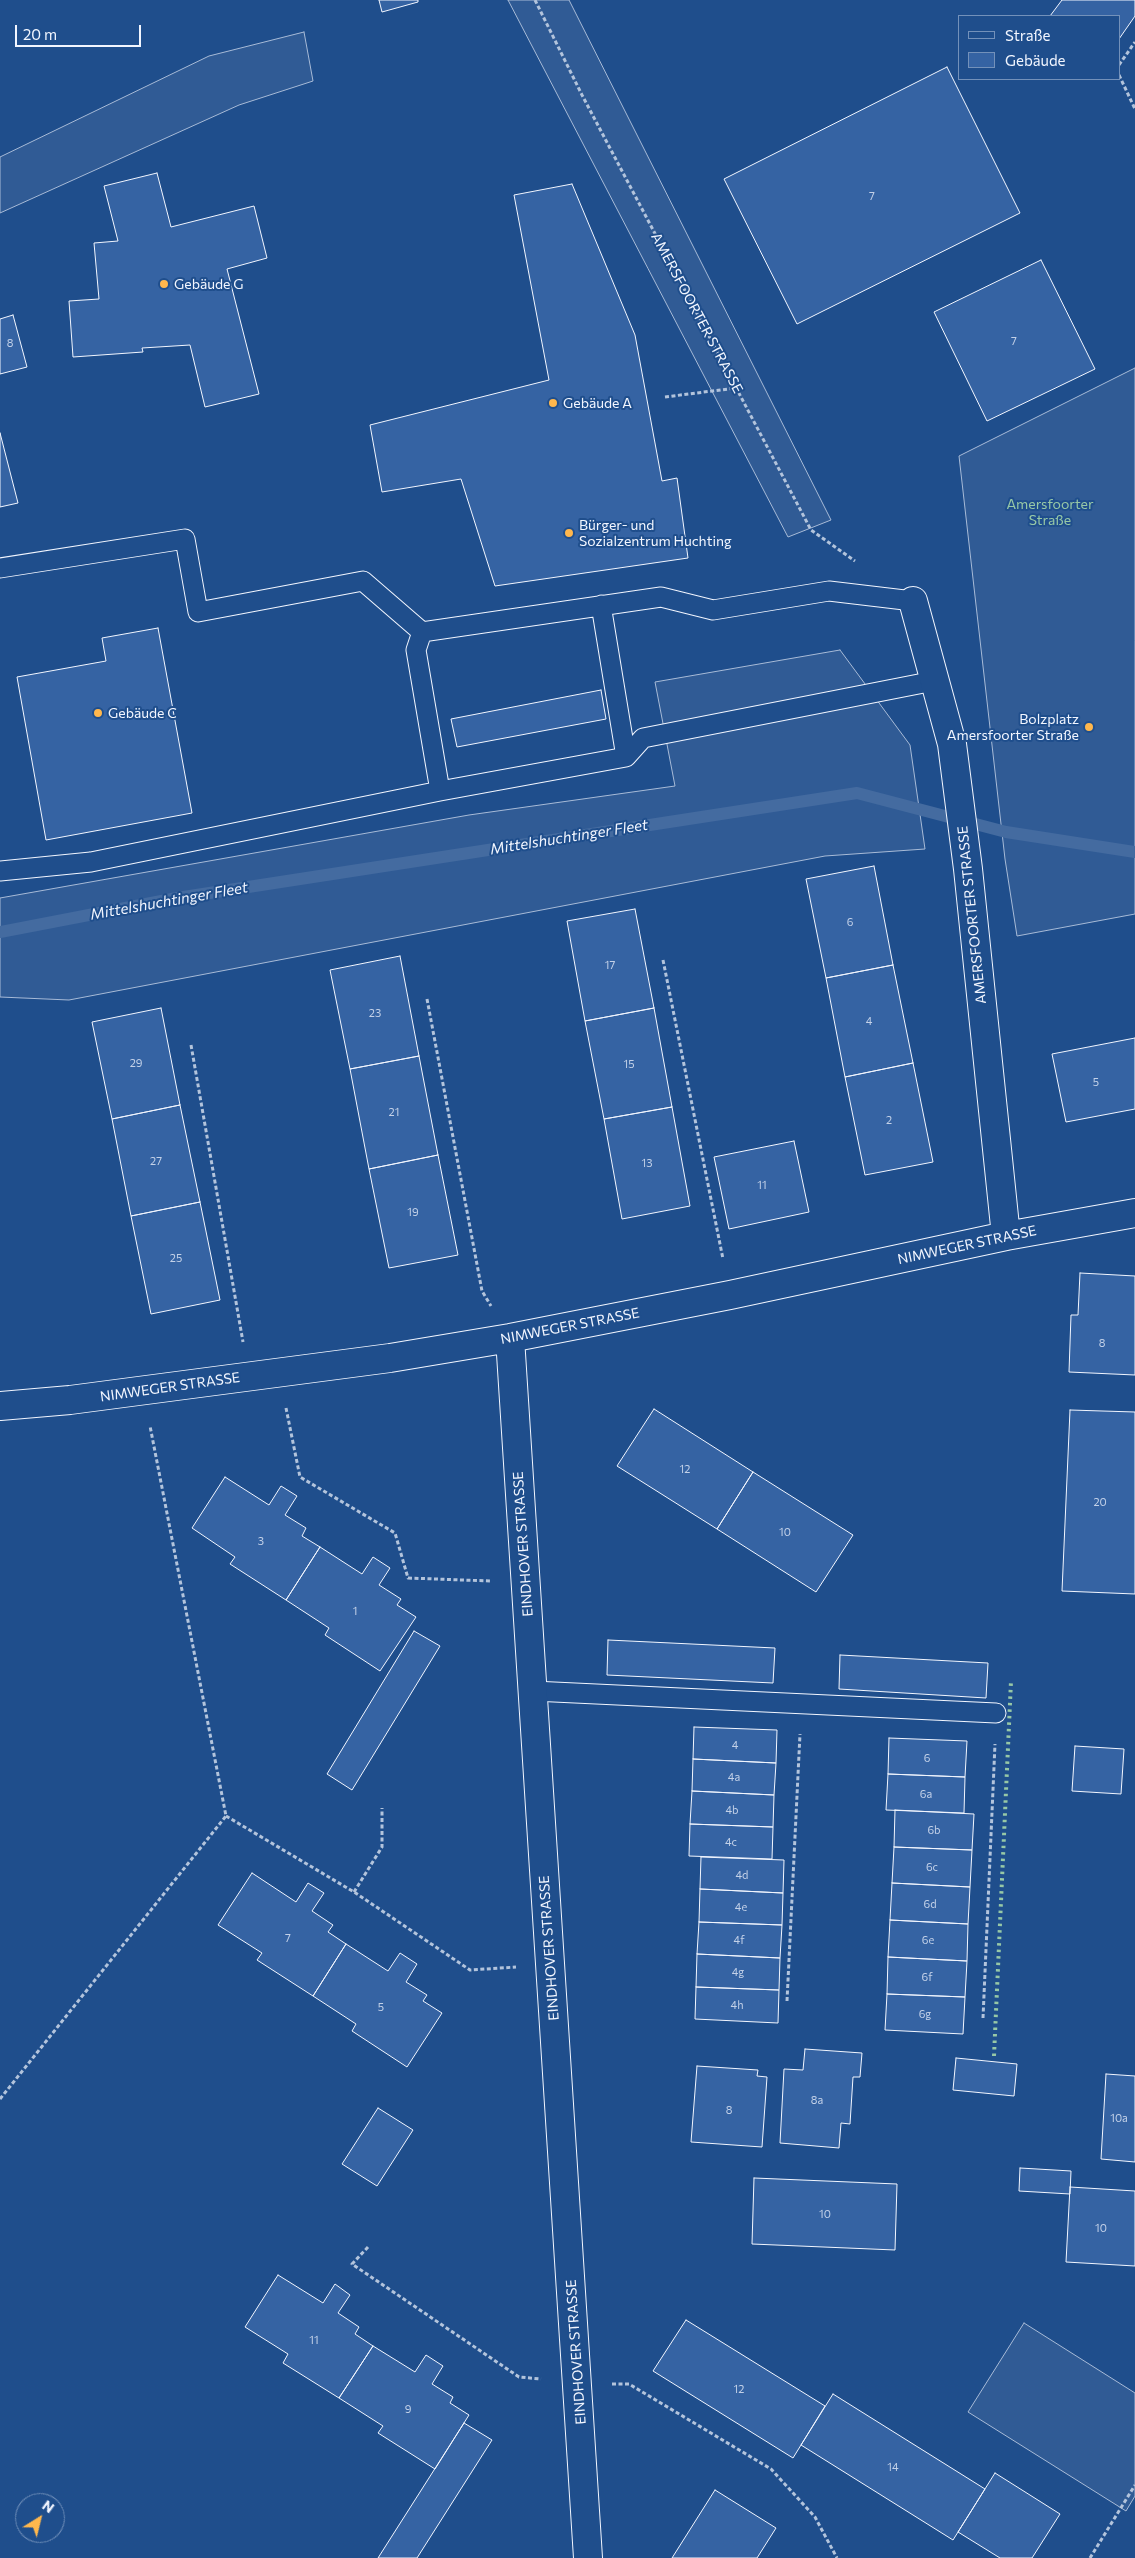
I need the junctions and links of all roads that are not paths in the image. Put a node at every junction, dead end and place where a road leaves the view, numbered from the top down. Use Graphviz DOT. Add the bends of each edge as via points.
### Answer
graph roads {
  1 [pos="0,568"];
  2 [pos="913,601"];
  3 [pos="601,606"];
  4 [pos="422,632"];
  5 [pos="934,681"];
  6 [pos="626,757"];
  7 [pos="440,791"];
  8 [pos="0,871"];
  9 [pos="1135,1213"];
  10 [pos="1006,1236"];
  11 [pos="510,1338"];
  12 [pos="0,1406"];
  13 [pos="533,1691"];
  14 [pos="996,1713"];
  15 [pos="588,2558"];
  1 -- 4 [label="lane" via="185,539 198,612 363,581"];
  2 -- 3 [label="lane" via="829,591 713,610 661,597"];
  2 -- 5 [label="street, AMERSFOORTER STRASSE"];
  3 -- 4 [label="lane"];
  3 -- 6 [label="lane"];
  4 -- 7 [label="lane" via="416,650"];
  5 -- 6 [label="lane" via="643,738"];
  5 -- 10 [label="street, AMERSFOORTER STRASSE" via="952,744"];
  6 -- 7 [label="lane"];
  7 -- 8 [label="lane" via="91,862"];
  9 -- 10 [label="street, NIMWEGER STRASSE"];
  10 -- 11 [label="street, NIMWEGER STRASSE"];
  11 -- 12 [label="street, NIMWEGER STRASSE" via="280,1373"];
  11 -- 13 [label="street, EINDHOVER STRASSE"];
  13 -- 14 [label="lane"];
  13 -- 15 [label="street, EINDHOVER STRASSE"];
}
